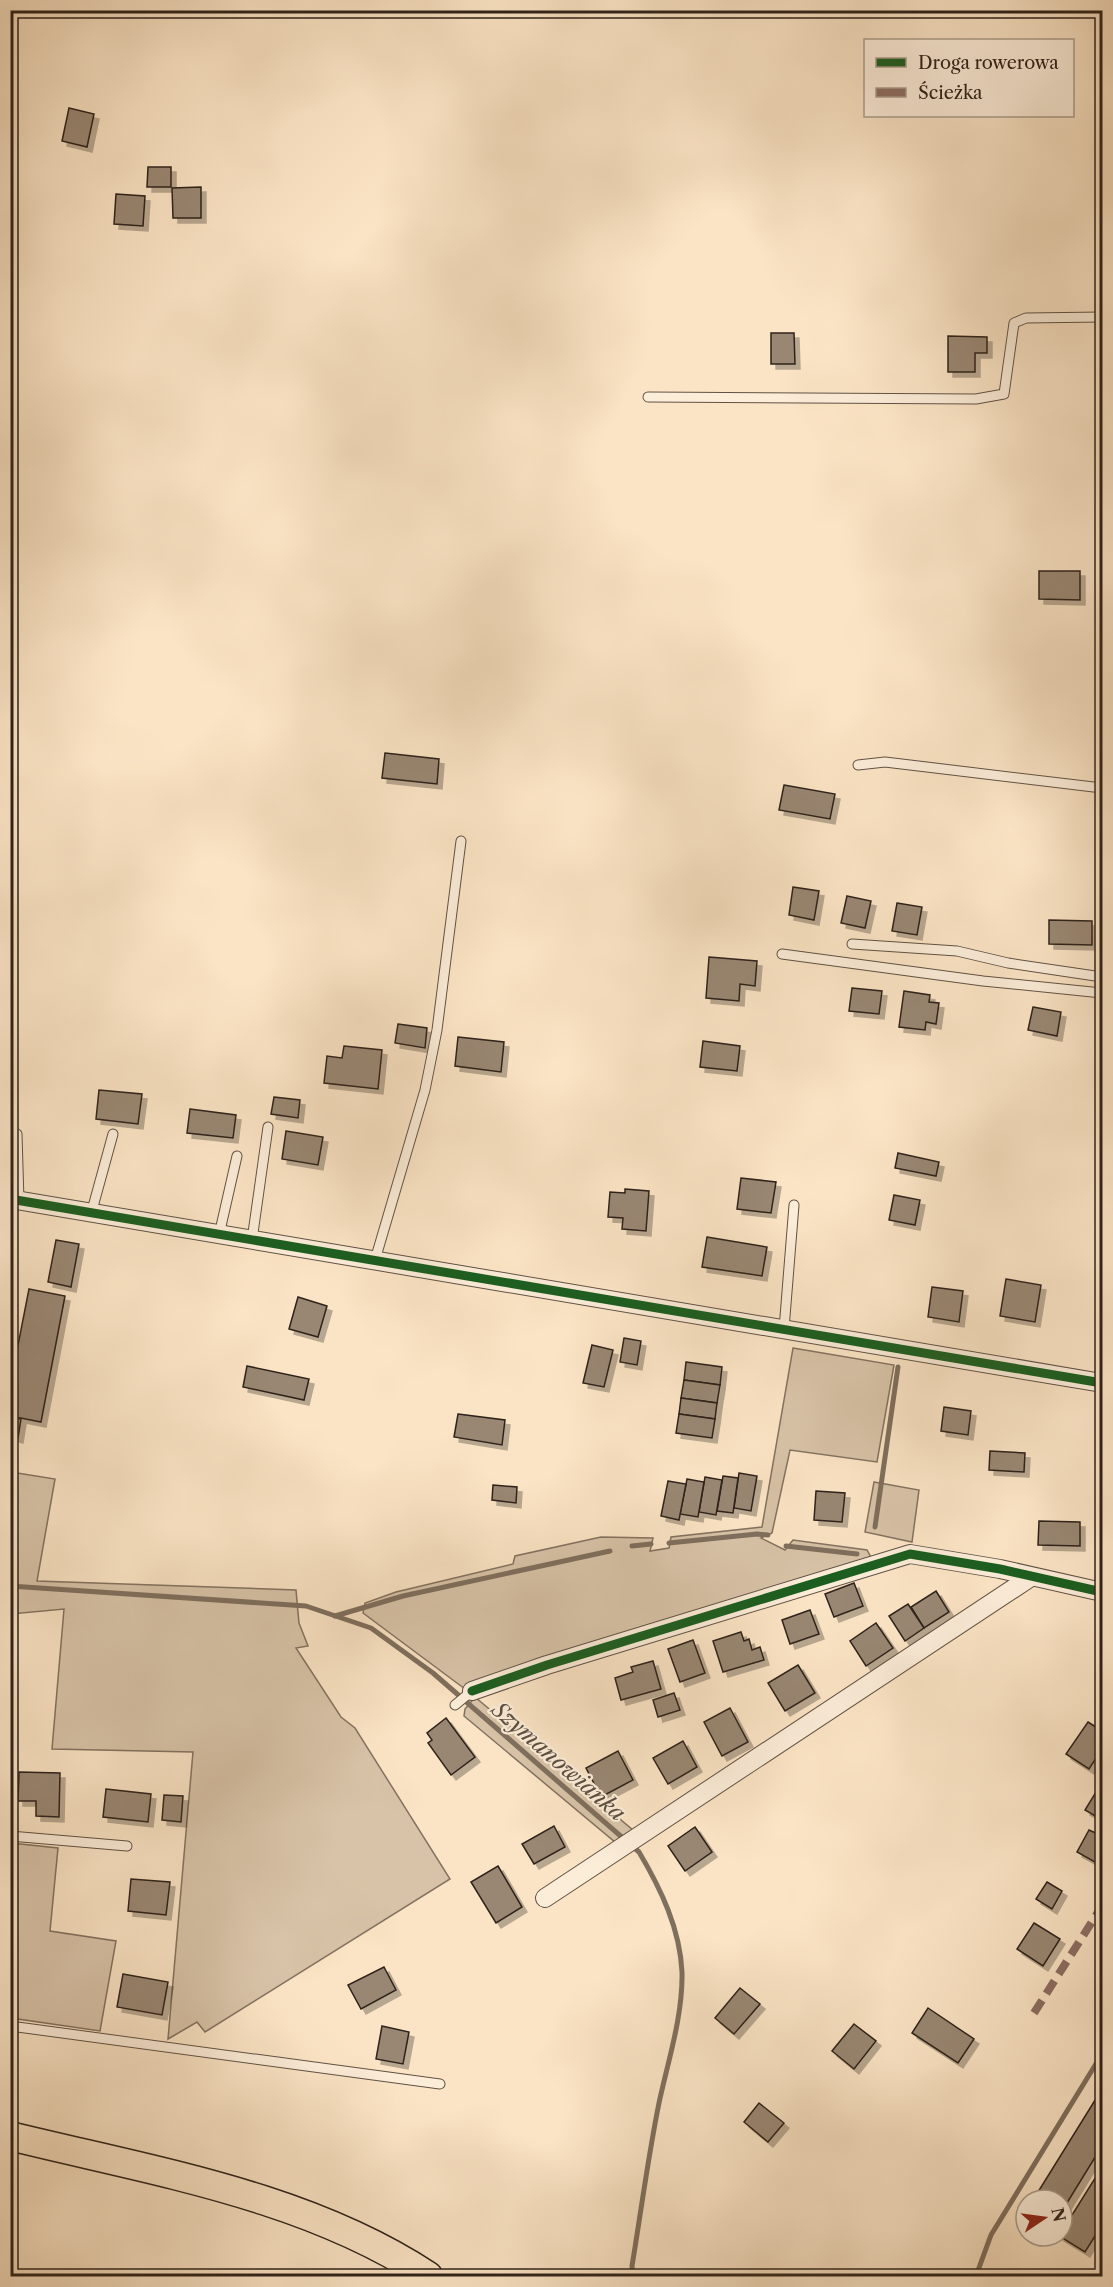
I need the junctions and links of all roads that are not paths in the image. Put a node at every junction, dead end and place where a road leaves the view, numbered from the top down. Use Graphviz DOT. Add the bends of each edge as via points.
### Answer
graph roads {
  1 [pos="1102,317"];
  2 [pos="648,396"];
  3 [pos="858,765"];
  4 [pos="1102,788"];
  5 [pos="461,841"];
  6 [pos="852,944"];
  7 [pos="782,954"];
  8 [pos="1102,977"];
  9 [pos="1102,993"];
  10 [pos="268,1127"];
  11 [pos="17,1134"];
  12 [pos="113,1134"];
  13 [pos="237,1156"];
  14 [pos="15,1200"];
  15 [pos="794,1205"];
  16 [pos="91,1214"];
  17 [pos="219,1235"];
  18 [pos="252,1240"];
  19 [pos="375,1260"];
  20 [pos="784,1329"];
  21 [pos="1102,1383"];
  22 [pos="1031,1577"];
  23 [pos="1102,1592"];
  24 [pos="472,1692"];
  25 [pos="454,1705"];
  26 [pos="10,1836"];
  27 [pos="127,1846"];
  28 [pos="546,1898"];
  29 [pos="10,2026"];
  30 [pos="440,2084"];
  31 [pos="10,2136"];
  32 [pos="428,2277"];
  1 -- 2 [label="lane" via="1026,318 1014,323 1004,394 976,399"];
  3 -- 4 [label="lane" via="885,762"];
  5 -- 19 [label="lane" via="437,1030 425,1090"];
  6 -- 8 [label="lane" via="957,951"];
  7 -- 9 [label="lane"];
  10 -- 18 [label="lane"];
  11 -- 14 [label="lane"];
  12 -- 16 [label="lane"];
  13 -- 17 [label="lane"];
  14 -- 16 [label="street"];
  15 -- 20 [label="lane"];
  16 -- 17 [label="street"];
  17 -- 18 [label="street"];
  18 -- 19 [label="street"];
  19 -- 20 [label="street"];
  20 -- 21 [label="street"];
  22 -- 23 [label="street"];
  22 -- 24 [label="street" via="918,1554 900,1556"];
  22 -- 28 [label="street"];
  24 -- 25 [label="lane"];
  26 -- 27 [label="lane"];
  29 -- 30 [label="lane"];
  31 -- 32 [label="main road" via="280,2206 340,2230"];
}
